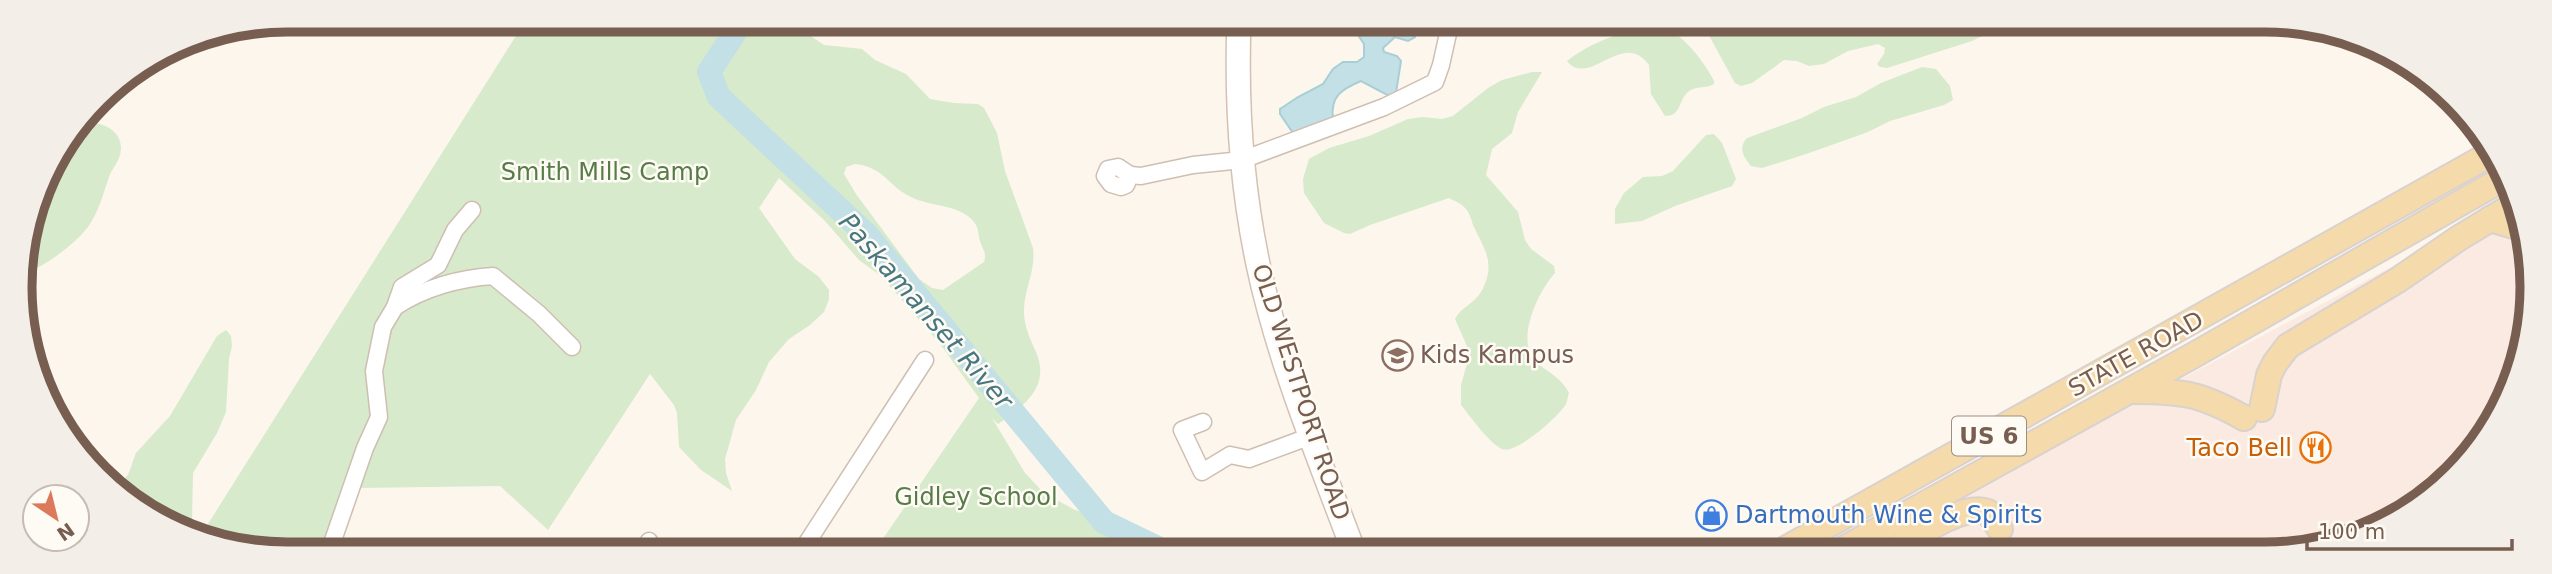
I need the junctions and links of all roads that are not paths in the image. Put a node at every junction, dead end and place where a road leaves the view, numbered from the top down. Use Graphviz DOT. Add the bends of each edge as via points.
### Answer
graph roads {
  1 [pos="1239,32"];
  2 [pos="1448,32"];
  3 [pos="2485,157"];
  4 [pos="1242,160"];
  5 [pos="1130,175"];
  6 [pos="2498,182"];
  7 [pos="2508,209"];
  8 [pos="472,210"];
  9 [pos="2490,219"];
  10 [pos="2513,226"];
  11 [pos="2440,251"];
  12 [pos="2297,297"];
  13 [pos="395,307"];
  14 [pos="572,347"];
  15 [pos="925,360"];
  16 [pos="2128,391"];
  17 [pos="1203,422"];
  18 [pos="1311,436"];
  19 [pos="2000,530"];
  20 [pos="332,542"];
  21 [pos="807,542"];
  22 [pos="1350,542"];
  23 [pos="1798,542"];
  24 [pos="1856,542"];
  25 [pos="1907,542"];
  1 -- 4 [label="main road, OLD WESTPORT ROAD"];
  2 -- 4 [label="street" via="1435,82 1384,107"];
  3 -- 23 [label="main road, STATE ROAD / US 6"];
  4 -- 5 [label="street"];
  4 -- 18 [label="main road, OLD WESTPORT ROAD" via="1258,266"];
  6 -- 12 [label="main road, STATE ROAD / US 6"];
  7 -- 9 [label="main road"];
  8 -- 13 [label="street" via="455,230 438,265 402,287"];
  9 -- 10 [label="main road"];
  9 -- 11 [label="main road"];
  11 -- 12 [label="main road"];
  11 -- 16 [label="main road" via="2288,346 2274,363 2253,413 2189,393"];
  12 -- 16 [label="main road, STATE ROAD / US 6"];
  13 -- 14 [label="street" via="435,288 493,276"];
  13 -- 20 [label="street" via="383,327 374,371 379,417"];
  15 -- 21 [label="street"];
  16 -- 24 [label="main road, STATE ROAD / US 6"];
  17 -- 18 [label="street" via="1182,430 1202,471 1230,455 1249,459"];
  18 -- 22 [label="main road, OLD WESTPORT ROAD"];
  19 -- 25 [label="main road" via="1988,512 1970,510"];
}
